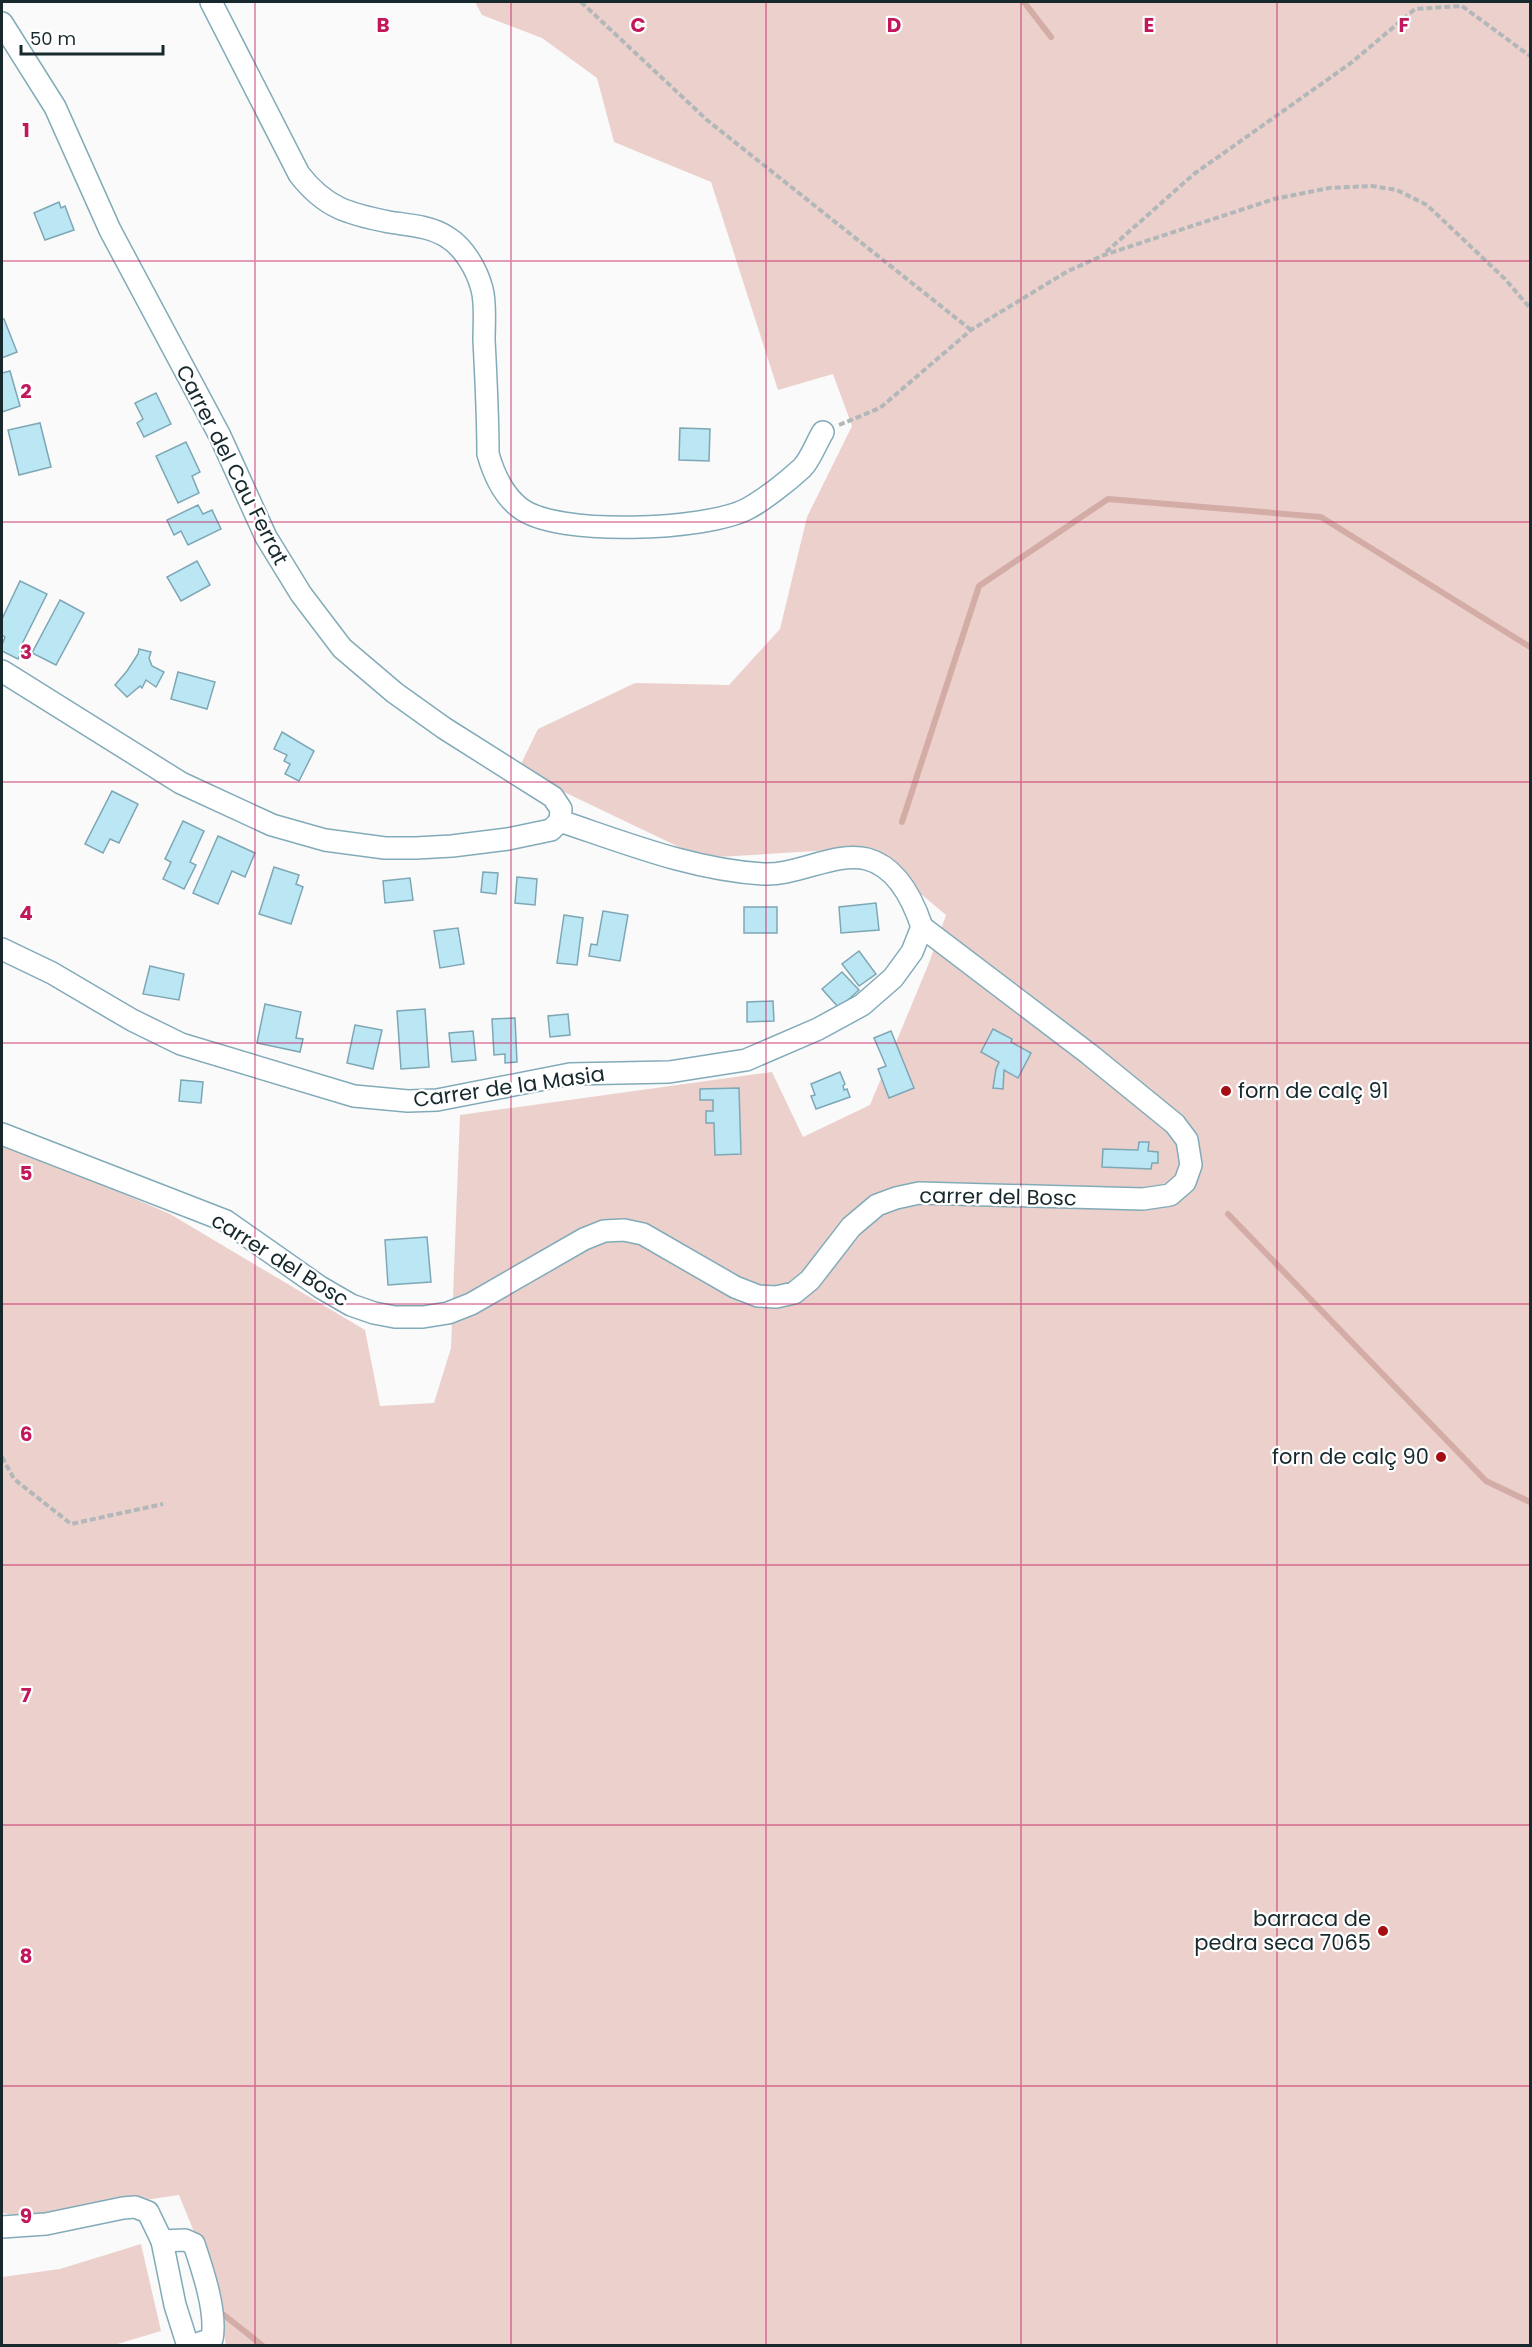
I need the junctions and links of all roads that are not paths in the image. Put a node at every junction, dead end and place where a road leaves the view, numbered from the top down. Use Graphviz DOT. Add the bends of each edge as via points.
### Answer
graph roads {
  1 [pos="211,2"];
  2 [pos="2,23"];
  3 [pos="823,432"];
  4 [pos="2,671"];
  5 [pos="560,821"];
  6 [pos="922,927"];
  7 [pos="2,949"];
  8 [pos="2,1134"];
  9 [pos="2,2227"];
  10 [pos="162,2241"];
  11 [pos="189,2346"];
  1 -- 3 [label="street" via="271,122 312,191 344,211 432,230 447,237 470,261 482,290 488,454 494,475 521,509 563,524 598,526 693,523 733,514 758,503 803,467"];
  2 -- 5 [label="street, Carrer del Cau Ferrat" via="55,107 110,230 219,436 266,537 301,594 342,648 444,728 553,797 561,809"];
  4 -- 5 [label="street" via="181,783 272,825 315,837 385,848 452,846 540,833 551,830"];
  5 -- 6 [label="street" via="710,867 765,874 840,859 866,859 886,868 901,885 915,904"];
  6 -- 7 [label="street, Carrer de la Masia" via="912,952 893,978 862,1005 746,1060 669,1072 570,1074 446,1098 408,1101 354,1096 181,1044"];
  6 -- 8 [label="street, carrer del Bosc" via="1175,1124 1189,1149 1191,1165 1185,1182 1170,1195 1143,1199 919,1193 896,1198 877,1206 851,1227 810,1280 794,1293 776,1296 758,1296 735,1287 643,1234 604,1231 471,1304 448,1313 395,1317 351,1305 226,1221"];
  9 -- 10 [label="street" via="46,2224 135,2207 148,2212"];
  10 -- 11 [label="street" via="175,2306"];
  10 -- 11 [label="street" via="185,2240 194,2244 206,2282 214,2329 212,2340"];
}
